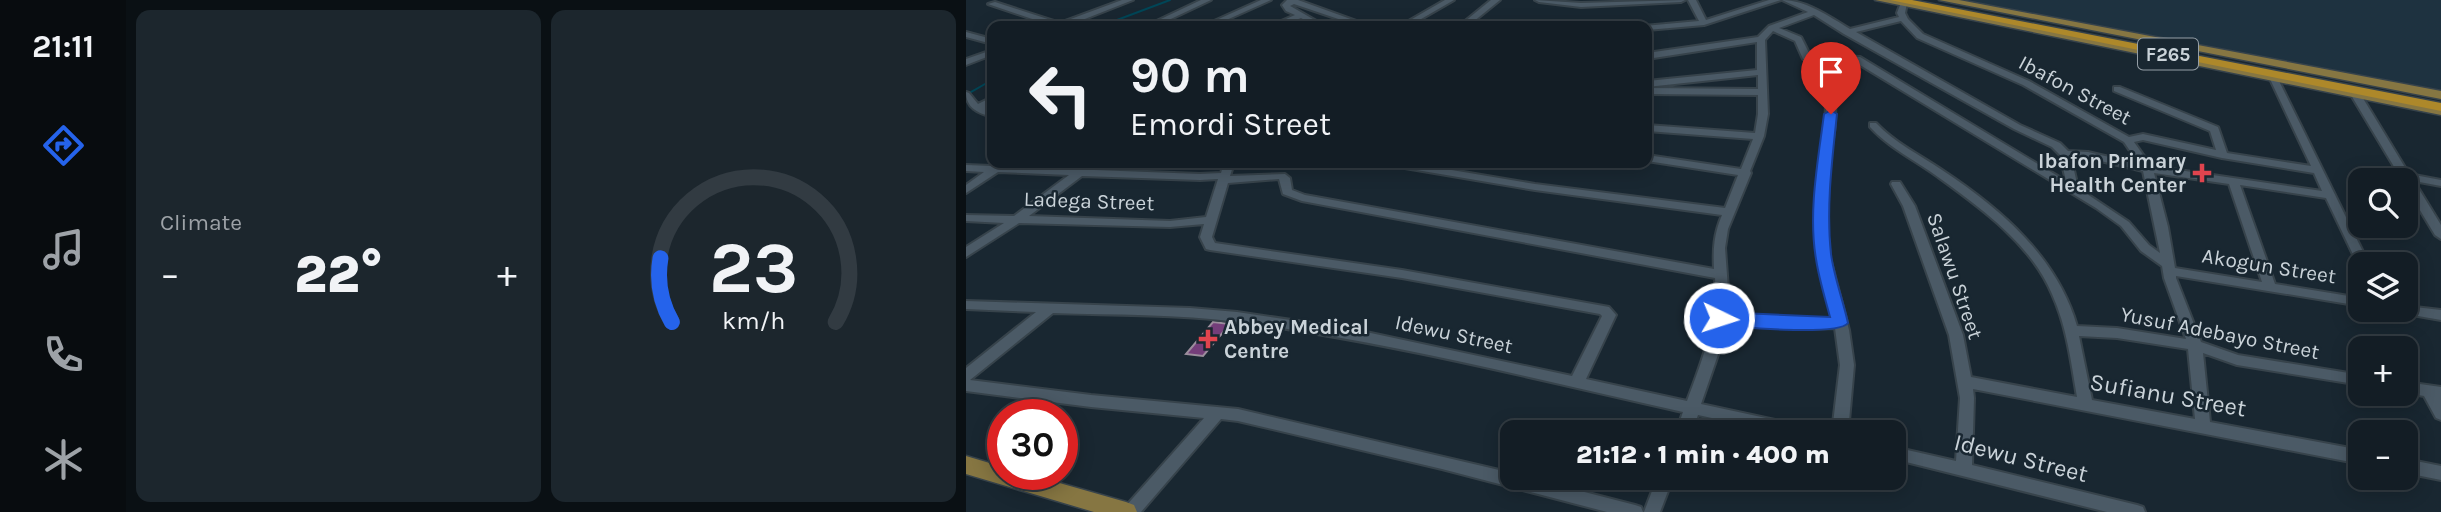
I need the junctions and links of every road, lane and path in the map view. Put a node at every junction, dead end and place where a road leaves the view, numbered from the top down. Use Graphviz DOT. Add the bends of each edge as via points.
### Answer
graph roads {
  1 [pos="1207,0"];
  2 [pos="1267,0"];
  3 [pos="1436,0"];
  4 [pos="1496,0"];
  5 [pos="1539,0"];
  6 [pos="1681,0"];
  7 [pos="1692,0"];
  8 [pos="1777,0"];
  9 [pos="1786,0"];
  10 [pos="1880,0"];
  11 [pos="1923,0"];
  12 [pos="1944,0"];
  13 [pos="1123,1"];
  14 [pos="1292,1"];
  15 [pos="1448,1"];
  16 [pos="1573,2"];
  17 [pos="1899,3"];
  18 [pos="992,4"];
  19 [pos="1815,12"];
  20 [pos="1300,16"];
  21 [pos="1903,18"];
  22 [pos="1045,21"];
  23 [pos="1073,21"];
  24 [pos="1161,21"];
  25 [pos="1219,21"];
  26 [pos="1287,21"];
  27 [pos="1310,21"];
  28 [pos="1348,21"];
  29 [pos="1413,21"];
  30 [pos="1469,21"];
  31 [pos="1704,23"];
  32 [pos="1652,28"];
  33 [pos="1772,28"];
  34 [pos="1847,32"];
  35 [pos="966,34"];
  36 [pos="1761,39"];
  37 [pos="987,40"];
  38 [pos="987,54"];
  39 [pos="1652,55"];
  40 [pos="1806,57"];
  41 [pos="966,62"];
  42 [pos="1760,72"];
  43 [pos="2274,79"];
  44 [pos="1652,83"];
  45 [pos="2118,89"];
  46 [pos="1652,91"];
  47 [pos="1761,92"];
  48 [pos="2356,95"];
  49 [pos="2441,95"];
  50 [pos="968,97"];
  51 [pos="2441,101"];
  52 [pos="987,103"];
  53 [pos="977,108"];
  54 [pos="2441,109"];
  55 [pos="987,112"];
  56 [pos="1873,125"];
  57 [pos="1652,128"];
  58 [pos="1759,136"];
  59 [pos="2129,140"];
  60 [pos="2065,153"];
  61 [pos="2222,155"];
  62 [pos="1652,159"];
  63 [pos="993,168"];
  64 [pos="1019,168"];
  65 [pos="1100,168"];
  66 [pos="1423,168"];
  67 [pos="2401,168"];
  68 [pos="966,169"];
  69 [pos="2148,169"];
  70 [pos="2316,170"];
  71 [pos="1013,171"];
  72 [pos="1079,173"];
  73 [pos="1092,173"];
  74 [pos="1226,173"];
  75 [pos="1746,173"];
  76 [pos="2418,179"];
  77 [pos="2233,181"];
  78 [pos="2441,183"];
  79 [pos="1896,184"];
  80 [pos="2073,188"];
  81 [pos="966,190"];
  82 [pos="2330,195"];
  83 [pos="2418,196"];
  84 [pos="1727,212"];
  85 [pos="966,218"];
  86 [pos="1020,218"];
  87 [pos="1210,220"];
  88 [pos="2441,235"];
  89 [pos="2357,252"];
  90 [pos="966,253"];
  91 [pos="2169,267"];
  92 [pos="1722,275"];
  93 [pos="2270,287"];
  94 [pos="2348,300"];
  95 [pos="966,305"];
  96 [pos="1050,308"];
  97 [pos="2418,312"];
  98 [pos="2441,315"];
  99 [pos="1719,318"];
  100 [pos="1840,323"];
  101 [pos="2071,331"];
  102 [pos="2195,345"];
  103 [pos="966,376"];
  104 [pos="2348,378"];
  105 [pos="1577,382"];
  106 [pos="1966,382"];
  107 [pos="966,385"];
  108 [pos="2435,392"];
  109 [pos="2086,406"];
  110 [pos="1693,407"];
  111 [pos="1217,413"];
  112 [pos="2441,414"];
  113 [pos="1688,420"];
  114 [pos="1750,420"];
  115 [pos="1841,420"];
  116 [pos="2203,426"];
  117 [pos="2348,454"];
  118 [pos="1906,456"];
  119 [pos="966,465"];
  120 [pos="1964,469"];
  121 [pos="2418,469"];
  122 [pos="2441,473"];
  123 [pos="1660,490"];
  124 [pos="1128,512"];
  125 [pos="1635,512"];
  126 [pos="1652,512"];
  127 [pos="2137,512"];
  1 -- 24 [label="street"];
  2 -- 25 [label="street"];
  3 -- 15 [label="street"];
  4 -- 30 [label="street"];
  5 -- 16 [label="street"];
  6 -- 16 [label="street"];
  7 -- 31 [label="street"];
  8 -- 31 [label="street"];
  9 -- 19 [label="street"];
  10 -- 17 [label="main road"];
  11 -- 51 [label="highway, F265"];
  12 -- 49 [label="main road"];
  13 -- 23 [label="street"];
  14 -- 20 [label="street" via="1286,5"];
  14 -- 28 [label="street"];
  15 -- 29 [label="street"];
  17 -- 21 [label="street"];
  17 -- 43 [label="main road"];
  17 -- 54 [label="highway, F265"];
  18 -- 22 [label="street"];
  19 -- 33 [label="street"];
  19 -- 34 [label="street"];
  20 -- 26 [label="street"];
  20 -- 27 [label="street"];
  21 -- 34 [label="street"];
  21 -- 59 [label="street, Ibafon Street" via="1920,36 2026,83"];
  31 -- 32 [label="street"];
  33 -- 36 [label="street"];
  33 -- 40 [label="street" via="1798,39"];
  34 -- 60 [label="street"];
  35 -- 37 [label="street"];
  36 -- 39 [label="street"];
  36 -- 42 [label="street"];
  38 -- 41 [label="street"];
  40 -- 80 [label="street" via="1857,59"];
  40 -- 100 [label="street" via="1832,64 1821,227"];
  42 -- 44 [label="street"];
  42 -- 47 [label="street"];
  43 -- 48 [label="main road"];
  43 -- 70 [label="street"];
  45 -- 61 [label="street" via="2215,129"];
  46 -- 47 [label="street"];
  47 -- 58 [label="street"];
  48 -- 54 [label="main road"];
  48 -- 67 [label="street"];
  50 -- 53 [label="street"];
  52 -- 53 [label="street"];
  53 -- 55 [label="street"];
  56 -- 101 [label="street" via="1970,196 2028,247 2054,285"];
  57 -- 58 [label="street"];
  58 -- 75 [label="street"];
  59 -- 61 [label="street" via="2143,138"];
  59 -- 69 [label="street, Ibafon Street"];
  60 -- 69 [label="street"];
  60 -- 80 [label="street"];
  61 -- 70 [label="street"];
  62 -- 75 [label="street"];
  63 -- 68 [label="street"];
  63 -- 71 [label="street"];
  63 -- 81 [label="street"];
  64 -- 71 [label="street"];
  65 -- 73 [label="street"];
  66 -- 84 [label="street"];
  69 -- 77 [label="street"];
  69 -- 91 [label="street, Ibafon Street"];
  70 -- 82 [label="street"];
  71 -- 72 [label="street"];
  72 -- 73 [label="street"];
  72 -- 86 [label="street"];
  73 -- 74 [label="street"];
  74 -- 87 [label="street"];
  74 -- 92 [label="street" via="1280,176 1285,178 1287,192 1301,198"];
  75 -- 84 [label="street"];
  76 -- 78 [label="street"];
  77 -- 82 [label="street"];
  77 -- 93 [label="street"];
  79 -- 106 [label="street, Salawu Street" via="1909,206 1948,309"];
  80 -- 91 [label="street" via="2125,224"];
  82 -- 89 [label="street"];
  83 -- 88 [label="street"];
  84 -- 92 [label="street" via="1719,248"];
  85 -- 86 [label="street, Ladega Street"];
  86 -- 87 [label="street, Ladega Street"];
  86 -- 90 [label="street"];
  87 -- 105 [label="street" via="1206,242 1217,247 1604,310 1609,316"];
  91 -- 93 [label="street, Akogun Street"];
  91 -- 102 [label="street, Ibafon Street"];
  92 -- 99 [label="street"];
  93 -- 94 [label="street, Akogun Street"];
  95 -- 96 [label="street, Idewu Street"];
  96 -- 103 [label="street"];
  96 -- 105 [label="street, Idewu Street" via="1237,317 1352,334"];
  97 -- 98 [label="street"];
  99 -- 100 [label="street"];
  99 -- 110 [label="street"];
  100 -- 115 [label="street" via="1847,365"];
  101 -- 102 [label="street, Yusuf Adebayo Street"];
  101 -- 109 [label="street"];
  102 -- 104 [label="street, Yusuf Adebayo Street" via="2237,360"];
  102 -- 116 [label="street, Ibafon Street"];
  105 -- 110 [label="street, Idewu Street"];
  106 -- 109 [label="street, Sufianu Street"];
  106 -- 120 [label="street, Salawu Street"];
  107 -- 111 [label="street"];
  108 -- 112 [label="street"];
  109 -- 116 [label="street, Sufianu Street"];
  110 -- 113 [label="street"];
  110 -- 114 [label="street, Idewu Street"];
  111 -- 124 [label="street"];
  111 -- 125 [label="street" via="1308,430"];
  116 -- 117 [label="street, Sufianu Street"];
  118 -- 120 [label="street, Idewu Street"];
  119 -- 124 [label="main road"];
  120 -- 127 [label="street, Idewu Street"];
  121 -- 122 [label="street"];
  123 -- 126 [label="street"];
}
